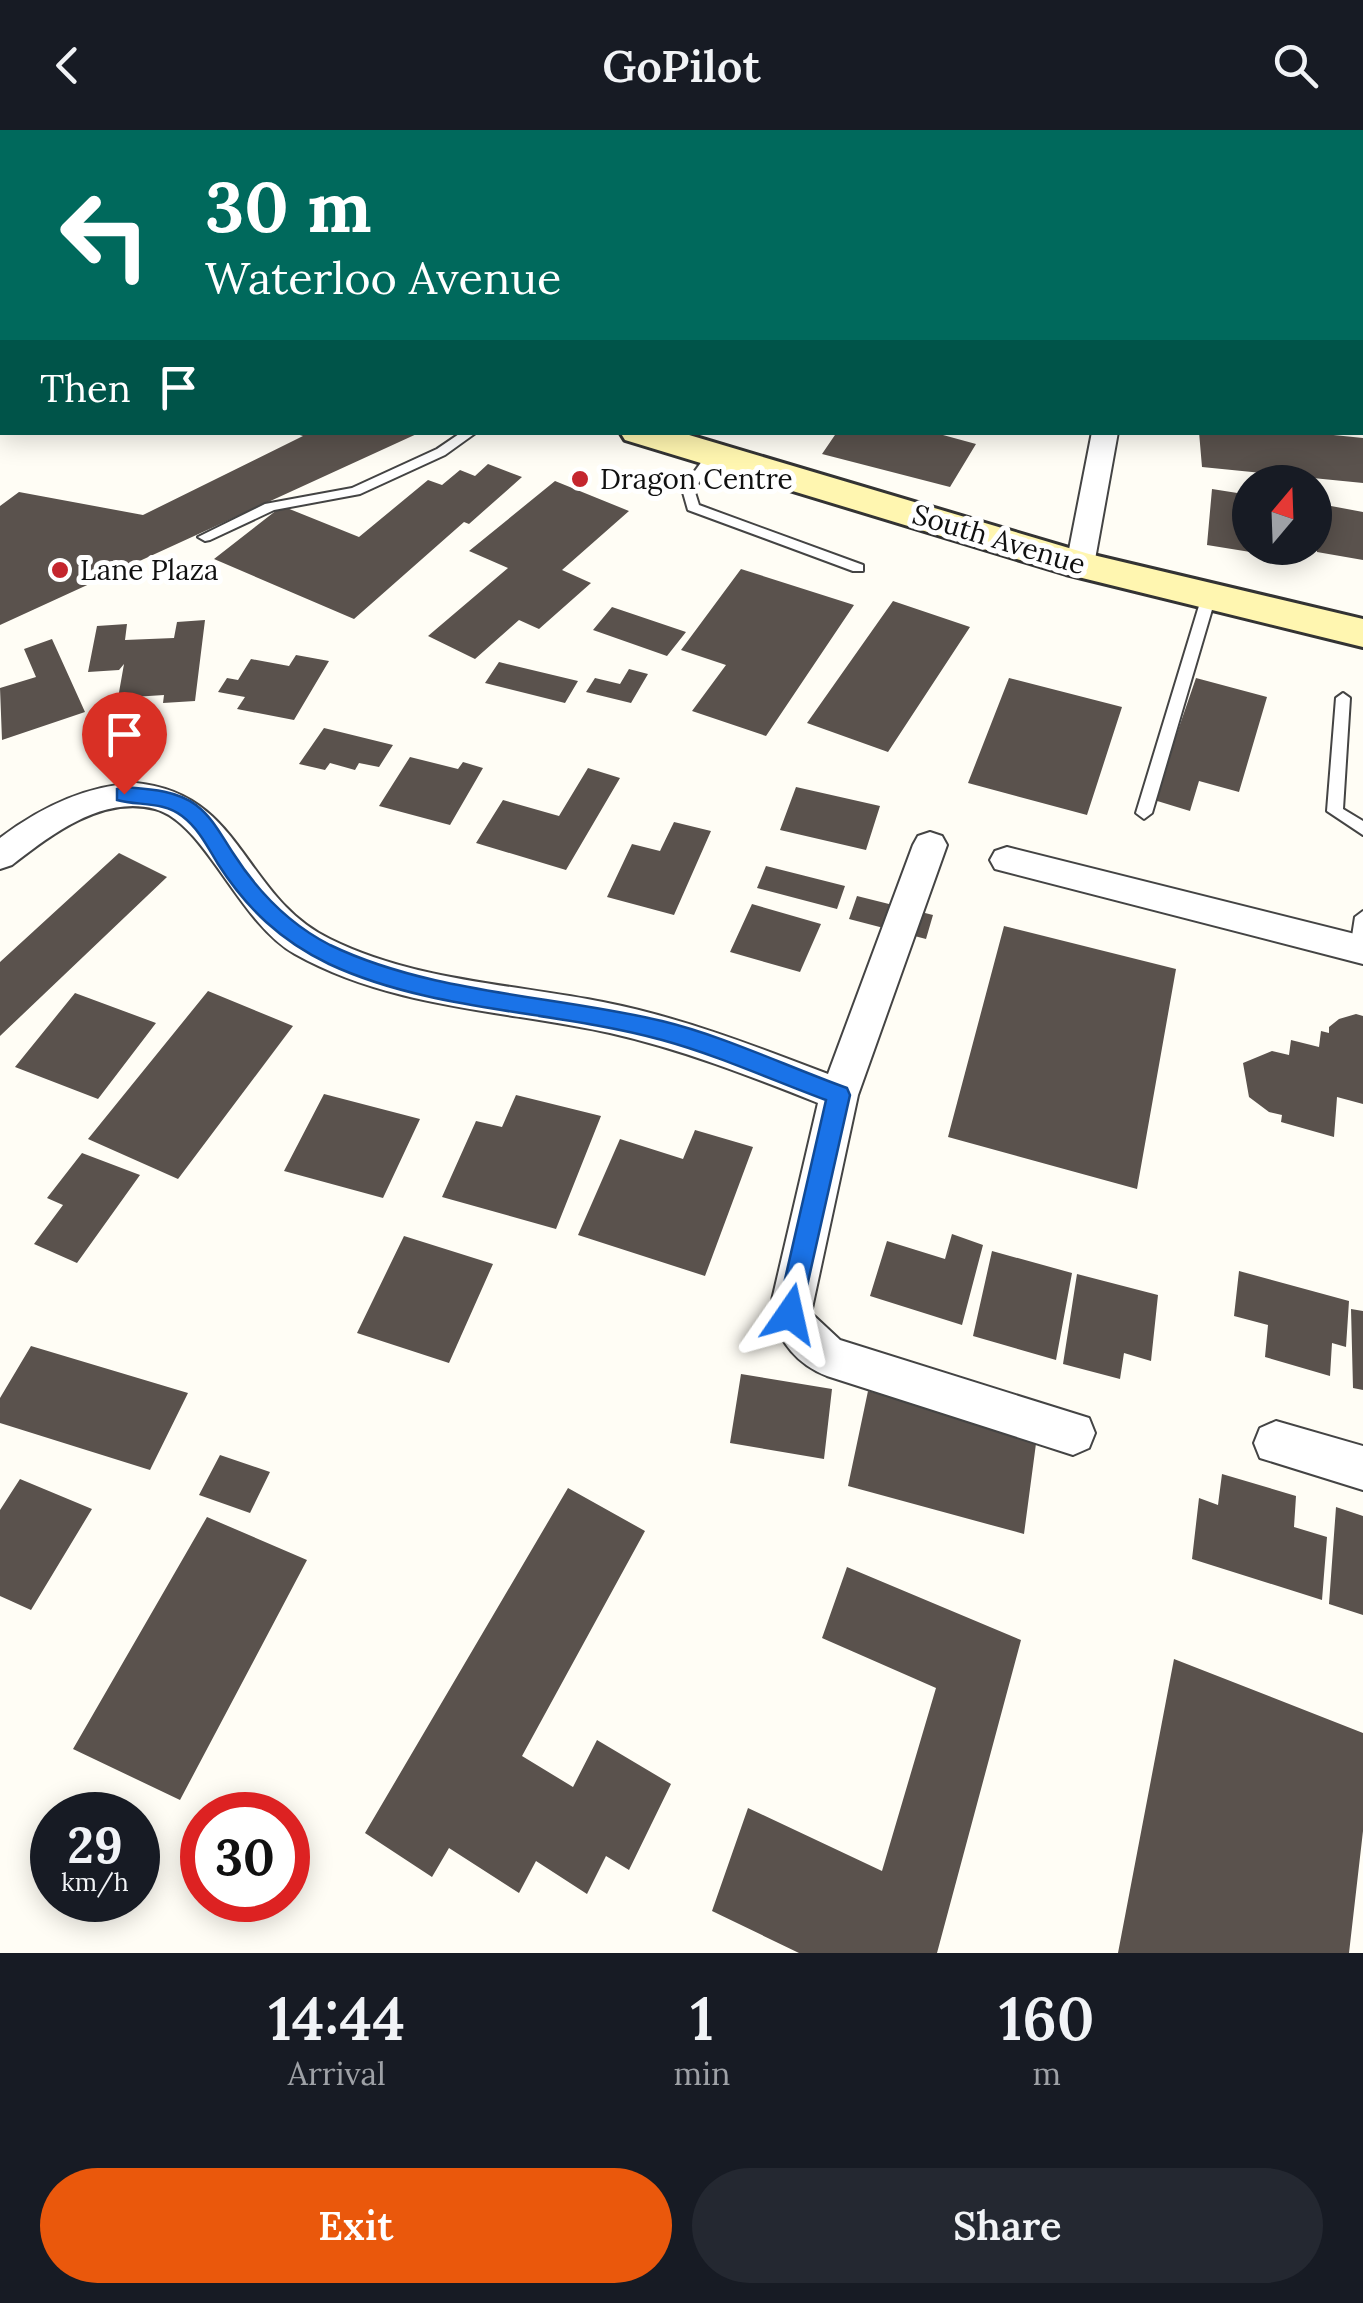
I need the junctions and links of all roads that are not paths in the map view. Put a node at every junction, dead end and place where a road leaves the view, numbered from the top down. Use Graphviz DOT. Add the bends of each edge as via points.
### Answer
graph roads {
  1 [pos="467,435"];
  2 [pos="649,435"];
  3 [pos="1103,435"];
  4 [pos="714,453"];
  5 [pos="205,537"];
  6 [pos="1080,565"];
  7 [pos="858,568"];
  8 [pos="1209,596"];
  9 [pos="1363,633"];
  10 [pos="1343,698"];
  11 [pos="1144,813"];
  12 [pos="1363,829"];
  13 [pos="930,845"];
  14 [pos="0,856"];
  15 [pos="1007,860"];
  16 [pos="1361,939"];
  17 [pos="839,1095"];
  18 [pos="1073,1432"];
  19 [pos="1276,1443"];
  20 [pos="1363,1468"];
  1 -- 5 [label="lane" via="355,491 270,507"];
  2 -- 4 [label="main road, South Avenue"];
  3 -- 6 [label="street"];
  4 -- 6 [label="main road, South Avenue"];
  4 -- 7 [label="lane" via="688,489 693,507"];
  6 -- 8 [label="main road, South Avenue"];
  8 -- 9 [label="main road, South Avenue"];
  8 -- 11 [label="lane"];
  10 -- 12 [label="lane" via="1335,811"];
  13 -- 17 [label="street"];
  14 -- 17 [label="street" via="44,822 84,805 124,794 159,798 187,808 210,831 272,918 340,959 390,978 664,1031"];
  15 -- 16 [label="street"];
  17 -- 18 [label="street" via="792,1296 790,1314 798,1331 827,1356"];
  19 -- 20 [label="street"];
}
